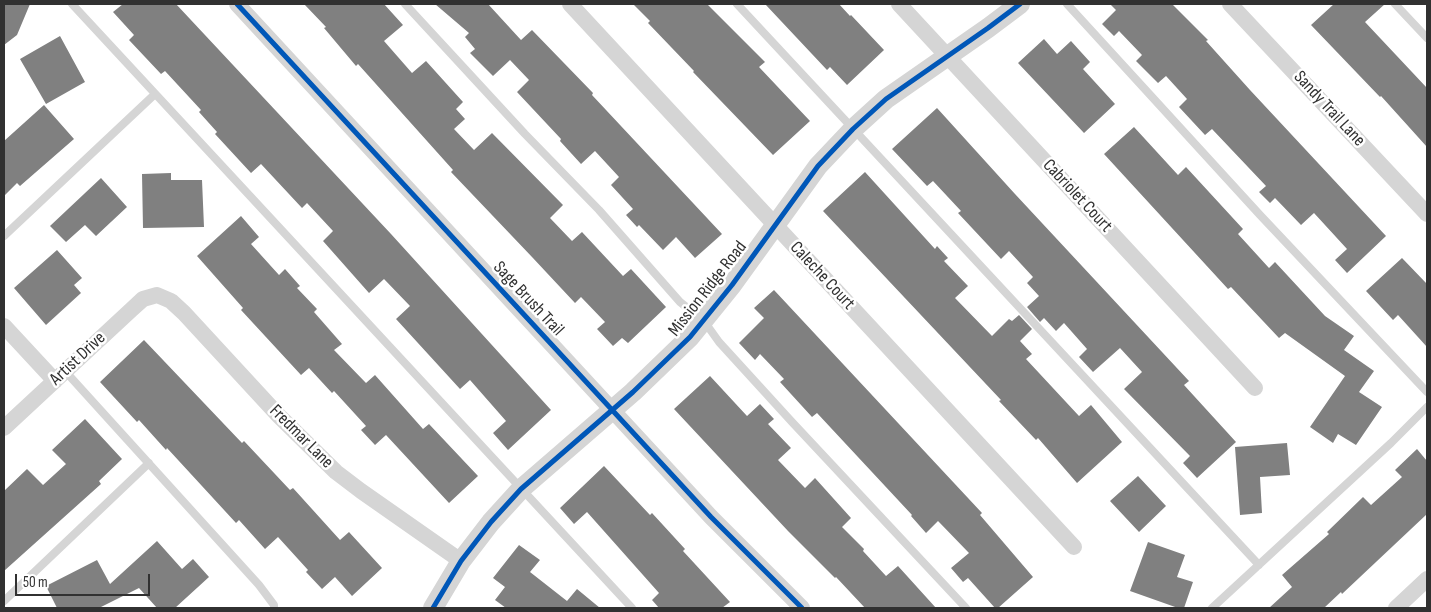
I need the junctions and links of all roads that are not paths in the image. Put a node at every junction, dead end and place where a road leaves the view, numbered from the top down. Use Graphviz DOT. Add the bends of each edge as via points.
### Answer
graph roads {
  1 [pos="72,4"];
  2 [pos="237,4"];
  3 [pos="405,4"];
  4 [pos="570,4"];
  5 [pos="737,4"];
  6 [pos="899,4"];
  7 [pos="1020,4"];
  8 [pos="1067,4"];
  9 [pos="1230,4"];
  10 [pos="1395,4"];
  11 [pos="1427,38"];
  12 [pos="948,56"];
  13 [pos="155,94"];
  14 [pos="853,129"];
  15 [pos="1427,214"];
  16 [pos="774,224"];
  17 [pos="4,236"];
  18 [pos="157,295"];
  19 [pos="704,321"];
  20 [pos="4,326"];
  21 [pos="60,376"];
  22 [pos="1255,388"];
  23 [pos="1427,392"];
  24 [pos="1427,407"];
  25 [pos="611,410"];
  26 [pos="4,428"];
  27 [pos="149,464"];
  28 [pos="521,490"];
  29 [pos="1074,548"];
  30 [pos="461,561"];
  31 [pos="1259,565"];
  32 [pos="1427,579"];
  33 [pos="4,601"];
  34 [pos="274,608"];
  35 [pos="433,608"];
  36 [pos="632,608"];
  37 [pos="802,608"];
  38 [pos="966,608"];
  39 [pos="1212,608"];
  40 [pos="1396,608"];
  1 -- 13 [label="lane"];
  2 -- 25 [label="street, Sage Brush Trail"];
  3 -- 19 [label="lane" via="599,210 680,302"];
  4 -- 16 [label="street, Caleche Court"];
  5 -- 14 [label="lane"];
  6 -- 12 [label="street, Cabriolet Court"];
  7 -- 12 [label="street, Mission Ridge Road"];
  8 -- 23 [label="lane"];
  9 -- 15 [label="street, Sandy Trail Lane"];
  10 -- 11 [label="lane"];
  12 -- 14 [label="street, Mission Ridge Road" via="886,99"];
  12 -- 22 [label="street, Cabriolet Court"];
  13 -- 17 [label="lane"];
  13 -- 28 [label="lane"];
  14 -- 16 [label="street, Mission Ridge Road" via="818,166"];
  14 -- 31 [label="lane"];
  16 -- 19 [label="street, Mission Ridge Road"];
  16 -- 29 [label="street, Caleche Court"];
  18 -- 21 [label="street, Artist Drive" via="144,299"];
  18 -- 30 [label="street, Fredmar Lane" via="171,301 184,313 336,472"];
  19 -- 25 [label="street, Mission Ridge Road"];
  19 -- 38 [label="lane" via="719,342"];
  20 -- 21 [label="street"];
  21 -- 26 [label="street, Artist Drive"];
  21 -- 27 [label="lane"];
  24 -- 31 [label="lane"];
  25 -- 28 [label="street, Mission Ridge Road"];
  25 -- 37 [label="street, Sage Brush Trail"];
  27 -- 33 [label="lane"];
  27 -- 34 [label="lane" via="259,585"];
  28 -- 30 [label="street, Mission Ridge Road"];
  28 -- 36 [label="lane"];
  30 -- 35 [label="street, Mission Ridge Road"];
  31 -- 39 [label="lane"];
  32 -- 40 [label="street"];
}
